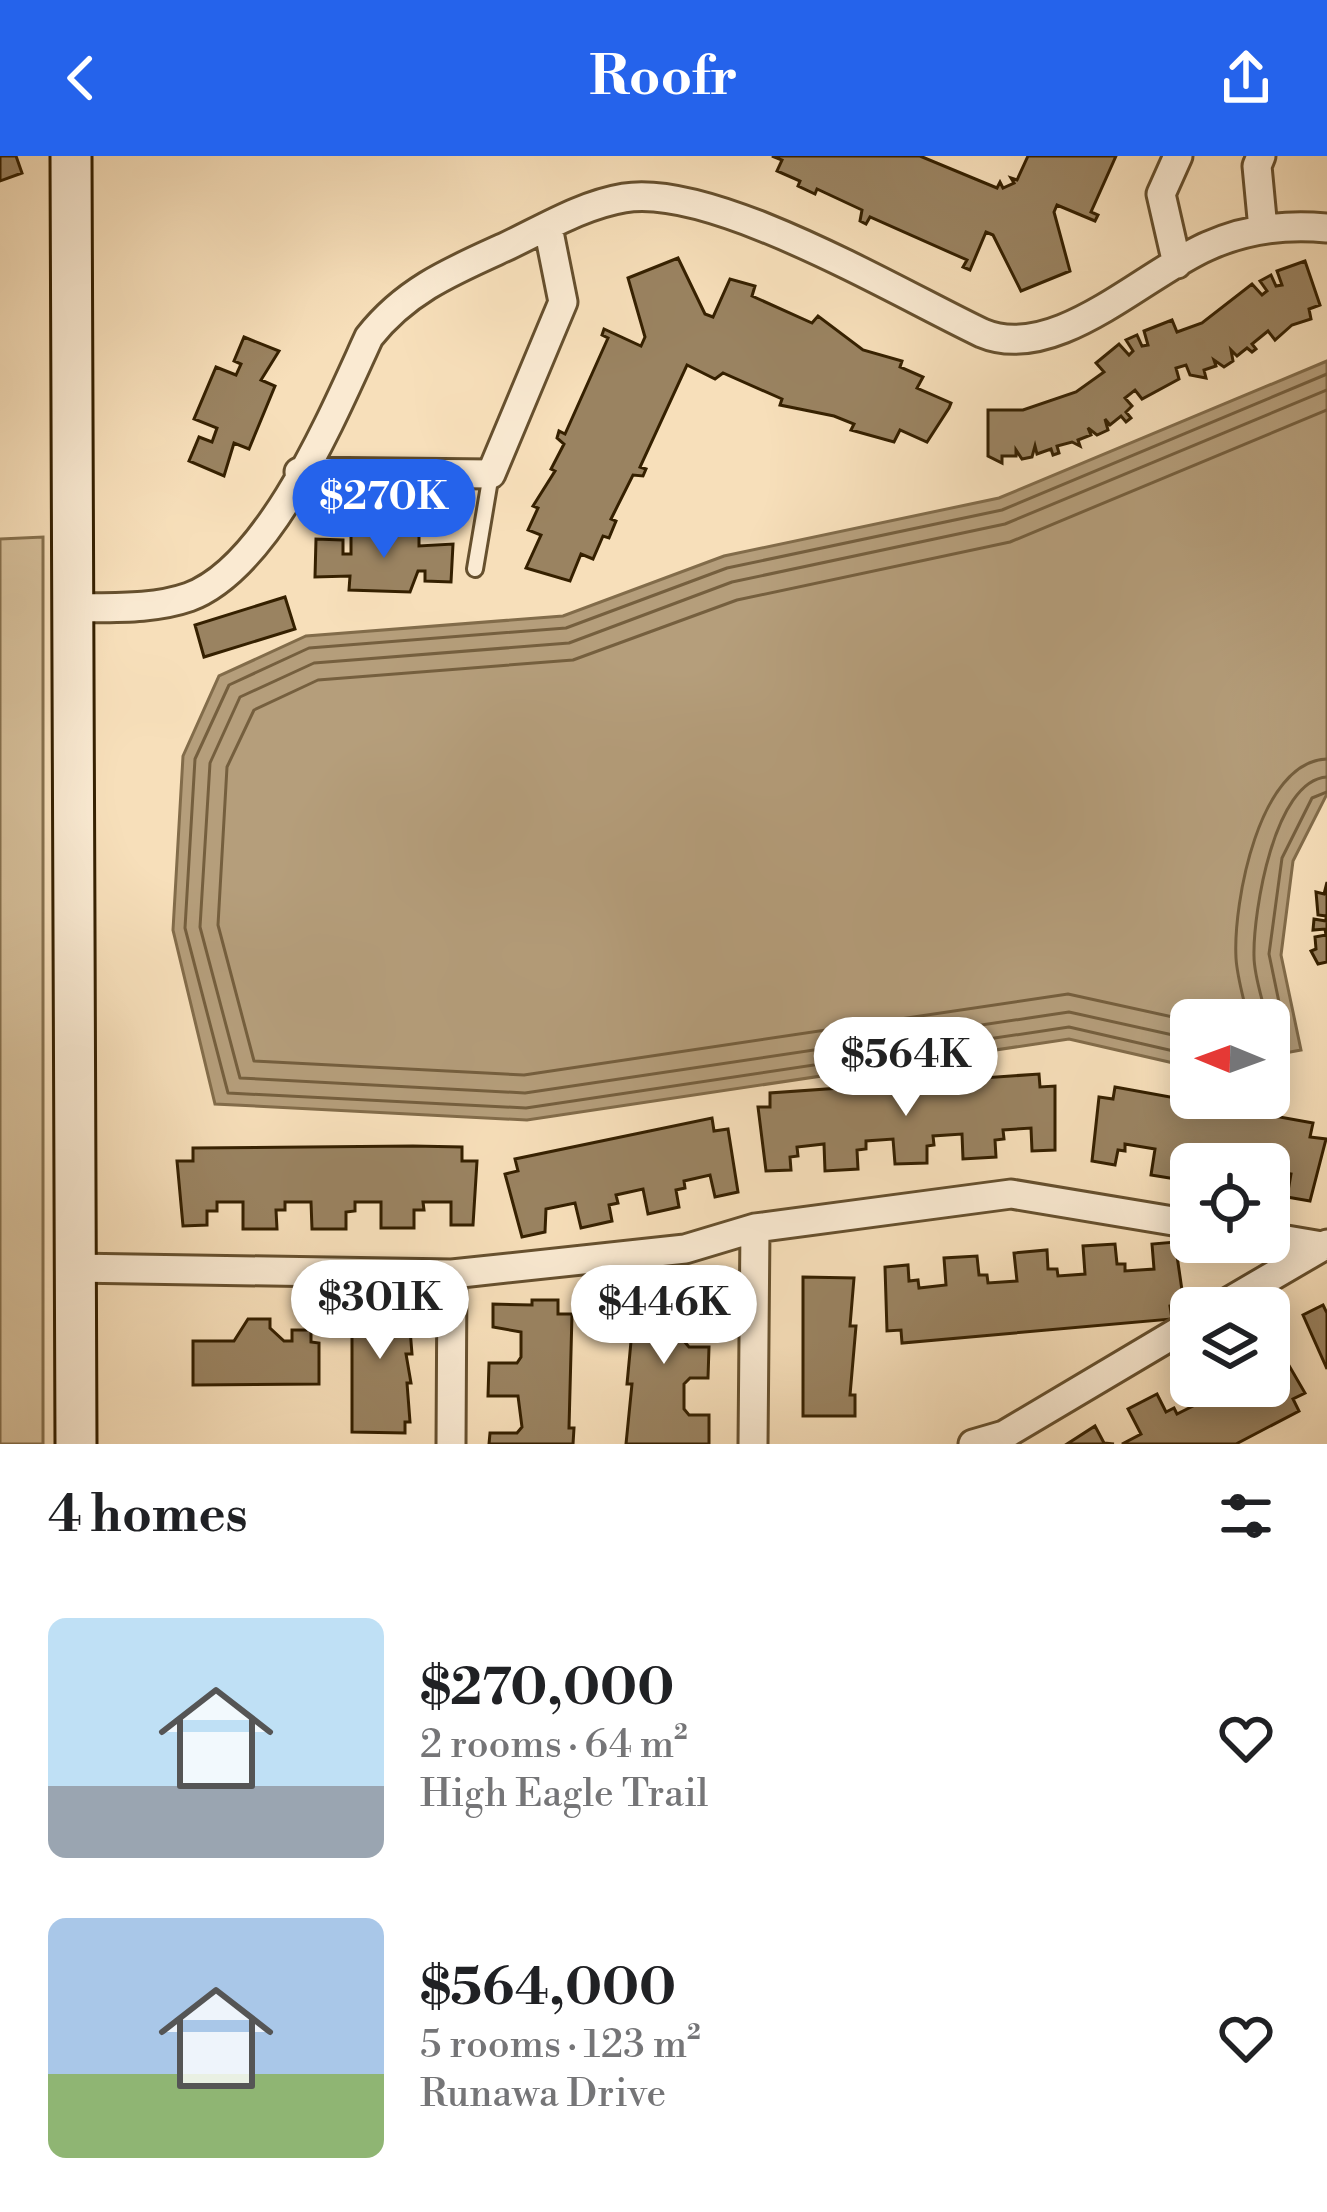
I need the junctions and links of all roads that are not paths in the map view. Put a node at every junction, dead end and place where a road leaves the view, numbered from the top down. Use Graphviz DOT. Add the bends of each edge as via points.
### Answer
graph roads {
  1 [pos="71,156"];
  2 [pos="1178,156"];
  3 [pos="1261,156"];
  4 [pos="548,227"];
  5 [pos="1327,228"];
  6 [pos="1263,229"];
  7 [pos="1177,264"];
  8 [pos="299,472"];
  9 [pos="491,474"];
  10 [pos="475,569"];
  11 [pos="70,608"];
  12 [pos="1170,1220"];
  13 [pos="755,1228"];
  14 [pos="1290,1240"];
  15 [pos="1324,1245"];
  16 [pos="74,1268"];
  17 [pos="452,1274"];
  18 [pos="1253,1287"];
  19 [pos="1170,1336"];
  20 [pos="76,1444"];
  21 [pos="452,1444"];
  22 [pos="753,1444"];
  23 [pos="973,1444"];
  1 -- 11 [label="street"];
  2 -- 7 [label="street" via="1161,194"];
  3 -- 6 [label="street"];
  4 -- 7 [label="street" via="625,198 697,201 989,337 1013,341 1053,334"];
  4 -- 8 [label="street" via="423,285 393,308 369,337"];
  4 -- 9 [label="street" via="563,302"];
  5 -- 6 [label="street"];
  6 -- 7 [label="street"];
  8 -- 9 [label="street"];
  8 -- 11 [label="street" via="262,542 207,589 150,606"];
  9 -- 10 [label="lane"];
  11 -- 16 [label="street"];
  12 -- 13 [label="street" via="1012,1194"];
  13 -- 17 [label="street" via="685,1249"];
  13 -- 22 [label="street"];
  14 -- 15 [label="street"];
  15 -- 18 [label="street"];
  16 -- 17 [label="street"];
  16 -- 20 [label="street"];
  17 -- 21 [label="street"];
  19 -- 23 [label="street" via="1004,1435"];
}
